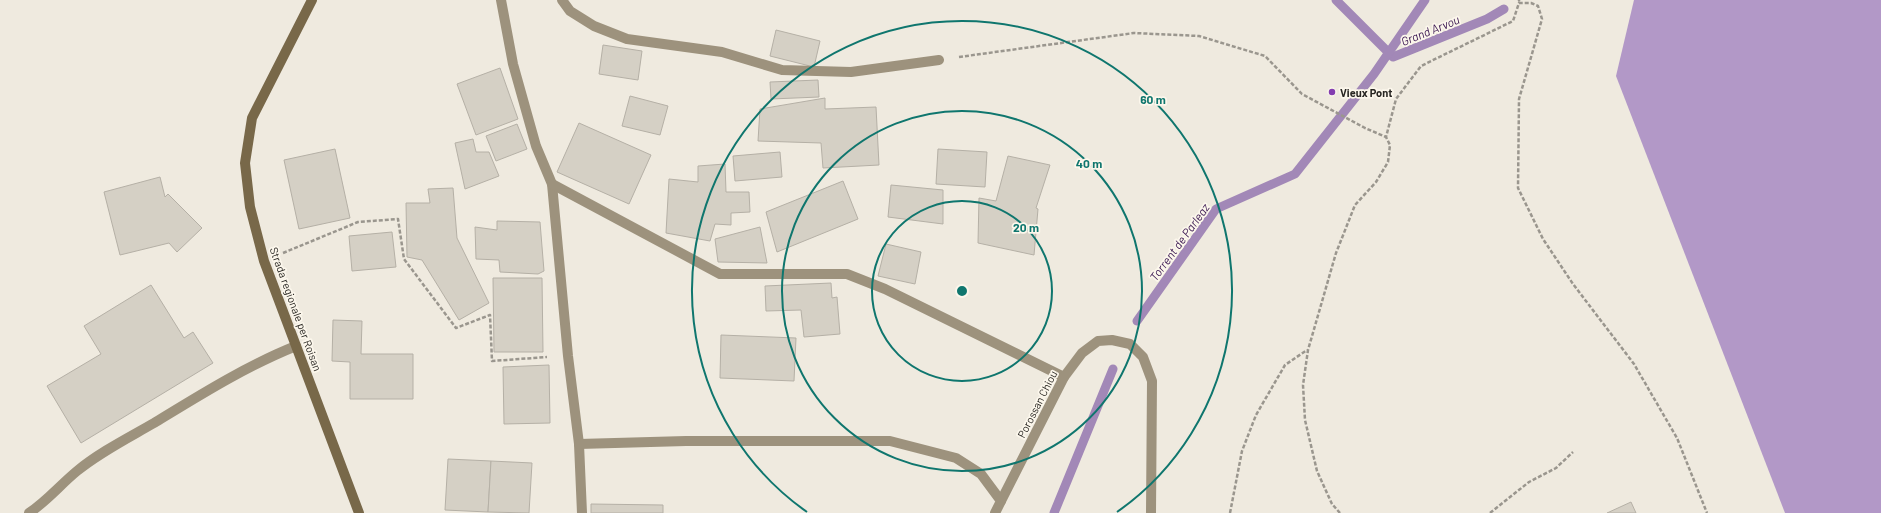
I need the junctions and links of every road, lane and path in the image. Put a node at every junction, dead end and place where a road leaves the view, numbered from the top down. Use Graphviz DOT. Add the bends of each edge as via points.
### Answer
graph roads {
  1 [pos="312,0"];
  2 [pos="501,0"];
  3 [pos="562,0"];
  4 [pos="1519,1"];
  5 [pos="939,60"];
  6 [pos="1386,137"];
  7 [pos="552,184"];
  8 [pos="264,261"];
  9 [pos="296,346"];
  10 [pos="1308,350"];
  11 [pos="568,356"];
  12 [pos="1064,377"];
  13 [pos="579,444"];
  14 [pos="1573,452"];
  15 [pos="1002,502"];
  16 [pos="29,513"];
  17 [pos="359,513"];
  18 [pos="582,513"];
  19 [pos="995,513"];
  20 [pos="1151,513"];
  21 [pos="1230,513"];
  22 [pos="1340,513"];
  23 [pos="1490,513"];
  24 [pos="1707,513"];
  1 -- 8 [label="main road, Strada regionale per Roisan" via="252,118 245,164 250,207"];
  2 -- 7 [label="street" via="513,64 536,146"];
  3 -- 5 [label="street" via="570,11 594,26 627,39 722,52 782,70 851,72"];
  4 -- 6 [label="path" via="1513,21 1421,66 1396,99"];
  4 -- 24 [label="path" via="1538,6 1542,19 1519,99 1518,188 1543,239 1573,284 1638,370 1677,438"];
  5 -- 6 [label="path" via="1134,33 1199,36 1265,56 1302,94"];
  6 -- 10 [label="path" via="1390,146 1388,162 1376,182 1355,205 1336,253"];
  7 -- 11 [label="street"];
  7 -- 12 [label="street" via="720,274 846,274 885,289"];
  8 -- 9 [label="main road, Strada regionale per Roisan"];
  8 -- 11 [label="path" via="358,222 398,219 404,259 456,328 490,315 492,361"];
  9 -- 16 [label="street" via="261,361 102,453 76,471 44,504"];
  9 -- 17 [label="main road, Strada regionale per Roisan"];
  10 -- 21 [label="path" via="1285,365 1256,415 1242,451"];
  10 -- 22 [label="path" via="1303,385 1305,420 1317,471 1332,504"];
  11 -- 13 [label="street"];
  12 -- 15 [label="street, Porossan Chiou"];
  12 -- 20 [label="street, Porossan Chiou" via="1082,353 1098,341 1112,340 1130,344 1143,357 1152,381"];
  13 -- 15 [label="street" via="890,441 956,458 981,474"];
  13 -- 18 [label="street"];
  14 -- 23 [label="path" via="1556,468 1529,482"];
  15 -- 19 [label="street, Porossan Chiou"];
}
